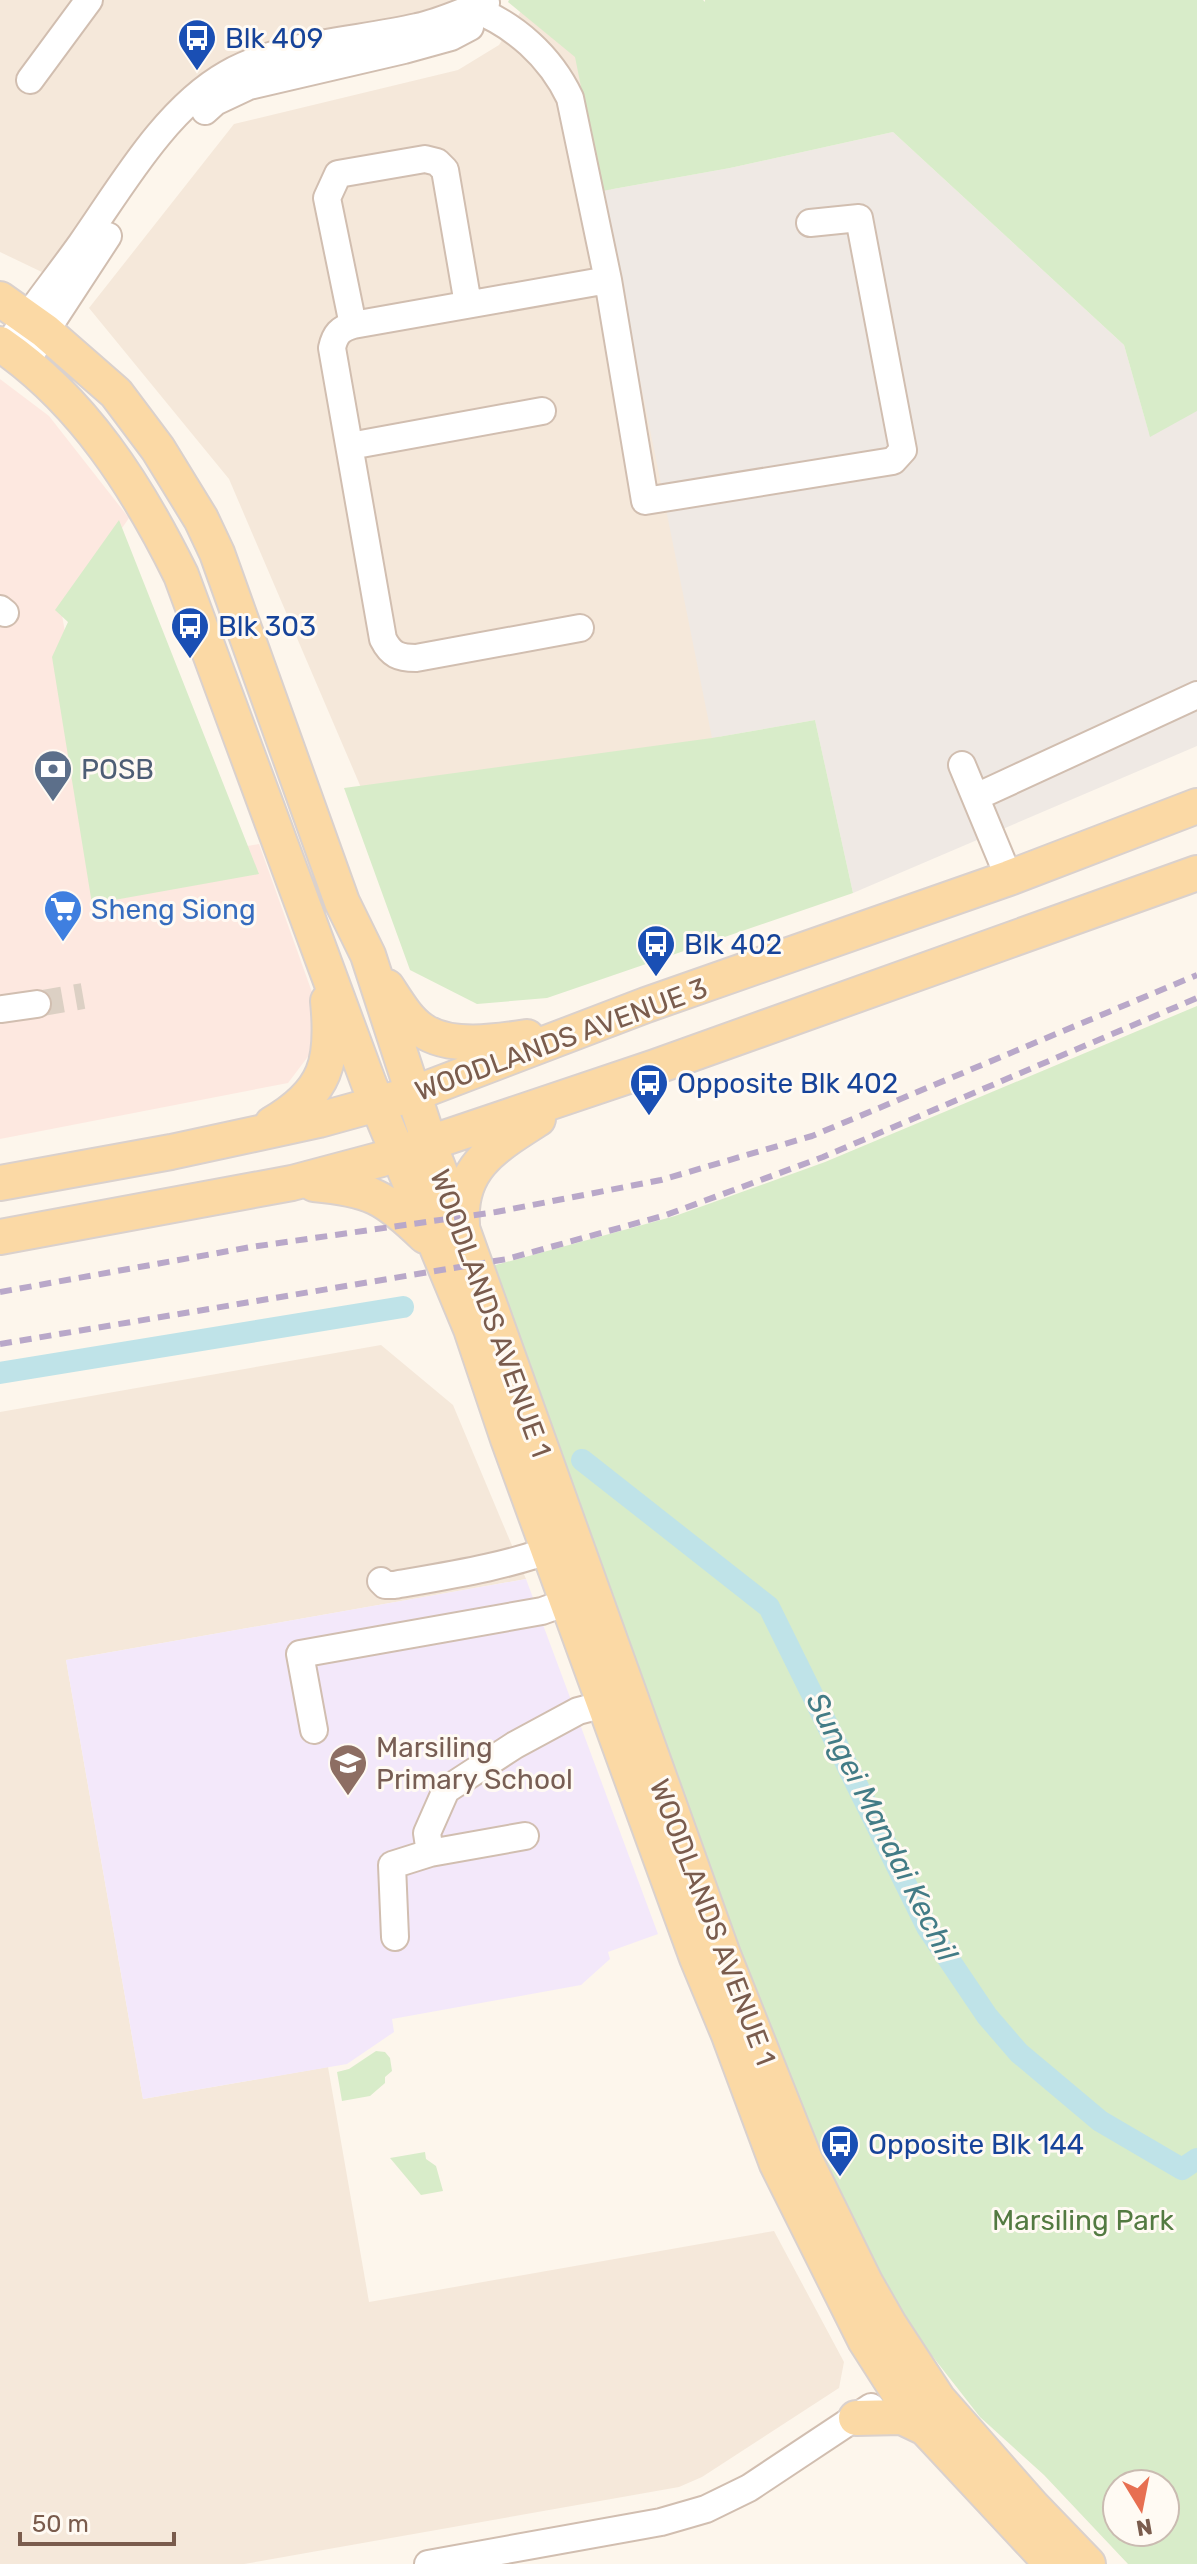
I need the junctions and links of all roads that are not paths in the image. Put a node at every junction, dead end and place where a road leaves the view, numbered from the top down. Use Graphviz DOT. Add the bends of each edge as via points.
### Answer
graph roads {
  1 [pos="89,0"];
  2 [pos="486,6"];
  3 [pos="30,80"];
  4 [pos="810,223"];
  5 [pos="608,280"];
  6 [pos="468,304"];
  7 [pos="24,316"];
  8 [pos="353,325"];
  9 [pos="11,352"];
  10 [pos="542,411"];
  11 [pos="350,446"];
  12 [pos="580,628"];
  13 [pos="1197,695"];
  14 [pos="962,765"];
  15 [pos="976,797"];
  16 [pos="1197,806"];
  17 [pos="1197,873"];
  18 [pos="1009,878"];
  19 [pos="368,955"];
  20 [pos="323,965"];
  21 [pos="37,1004"];
  22 [pos="2,1009"];
  23 [pos="614,1018"];
  24 [pos="606,1084"];
  25 [pos="413,1094"];
  26 [pos="377,1105"];
  27 [pos="258,1132"];
  28 [pos="414,1149"];
  29 [pos="0,1183"];
  30 [pos="292,1183"];
  31 [pos="0,1237"];
  32 [pos="450,1239"];
  33 [pos="561,1546"];
  34 [pos="381,1581"];
  35 [pos="567,1602"];
  36 [pos="605,1704"];
  37 [pos="314,1730"];
  38 [pos="525,1836"];
  39 [pos="430,1853"];
  40 [pos="395,1937"];
  41 [pos="909,2382"];
  42 [pos="856,2418"];
  43 [pos="925,2428"];
  44 [pos="428,2564"];
  45 [pos="1052,2564"];
  46 [pos="1088,2564"];
  1 -- 3 [label="street"];
  2 -- 5 [label="street" via="536,48 570,98"];
  2 -- 7 [label="street" via="467,29 451,37 277,78 215,102 186,128"];
  4 -- 5 [label="street" via="859,218 903,450 893,461 645,501"];
  5 -- 6 [label="street"];
  6 -- 8 [label="street"];
  6 -- 8 [label="street" via="455,166 425,159 338,174 327,198"];
  7 -- 9 [label="street"];
  7 -- 19 [label="main road, WOODLANDS AVENUE 1" via="116,393 201,519 342,902"];
  8 -- 11 [label="street" via="338,332 332,348"];
  9 -- 20 [label="main road, WOODLANDS AVENUE 1" via="60,394 105,447 177,566"];
  10 -- 11 [label="street"];
  11 -- 12 [label="street" via="383,639 393,655 416,658"];
  13 -- 15 [label="street"];
  14 -- 15 [label="street"];
  15 -- 18 [label="street"];
  16 -- 18 [label="main road, WOODLANDS AVENUE 3"];
  17 -- 24 [label="main road, WOODLANDS AVENUE 3"];
  18 -- 23 [label="main road, WOODLANDS AVENUE 3"];
  19 -- 23 [label="main road" via="410,1018 421,1030 444,1039 504,1041"];
  19 -- 25 [label="main road, WOODLANDS AVENUE 1"];
  20 -- 26 [label="main road, WOODLANDS AVENUE 1"];
  20 -- 27 [label="main road" via="330,1039 322,1078 304,1102"];
  21 -- 22 [label="street"];
  23 -- 25 [label="main road, WOODLANDS AVENUE 3"];
  24 -- 28 [label="main road, WOODLANDS AVENUE 3"];
  24 -- 32 [label="main road" via="535,1121 481,1163 464,1189"];
  25 -- 26 [label="main road, WOODLANDS AVENUE 3"];
  25 -- 28 [label="main road, WOODLANDS AVENUE 1"];
  26 -- 27 [label="main road, WOODLANDS AVENUE 3"];
  26 -- 28 [label="main road, WOODLANDS AVENUE 1"];
  27 -- 29 [label="main road, WOODLANDS AVENUE 3"];
  28 -- 30 [label="main road, WOODLANDS AVENUE 3"];
  28 -- 32 [label="main road, WOODLANDS AVENUE 1"];
  30 -- 31 [label="main road, WOODLANDS AVENUE 3"];
  30 -- 32 [label="main road" via="348,1188 377,1197"];
  32 -- 33 [label="main road, WOODLANDS AVENUE 1" via="471,1329 508,1439"];
  33 -- 34 [label="street" via="479,1570 408,1583"];
  33 -- 35 [label="main road, WOODLANDS AVENUE 1"];
  33 -- 41 [label="main road, WOODLANDS AVENUE 1" via="805,2160"];
  35 -- 36 [label="main road, WOODLANDS AVENUE 1"];
  35 -- 37 [label="street" via="542,1611 300,1654"];
  36 -- 39 [label="street" via="578,1711 527,1738 446,1790 427,1833"];
  36 -- 41 [label="main road, WOODLANDS AVENUE 1" via="777,2164 865,2340"];
  38 -- 39 [label="street"];
  39 -- 40 [label="street" via="392,1865"];
  41 -- 42 [label="street"];
  41 -- 43 [label="main road" via="913,2415"];
  41 -- 46 [label="main road" via="938,2399"];
  42 -- 43 [label="main road" via="902,2417"];
  42 -- 44 [label="street" via="749,2488 706,2509 661,2522"];
  43 -- 45 [label="main road"];
}
